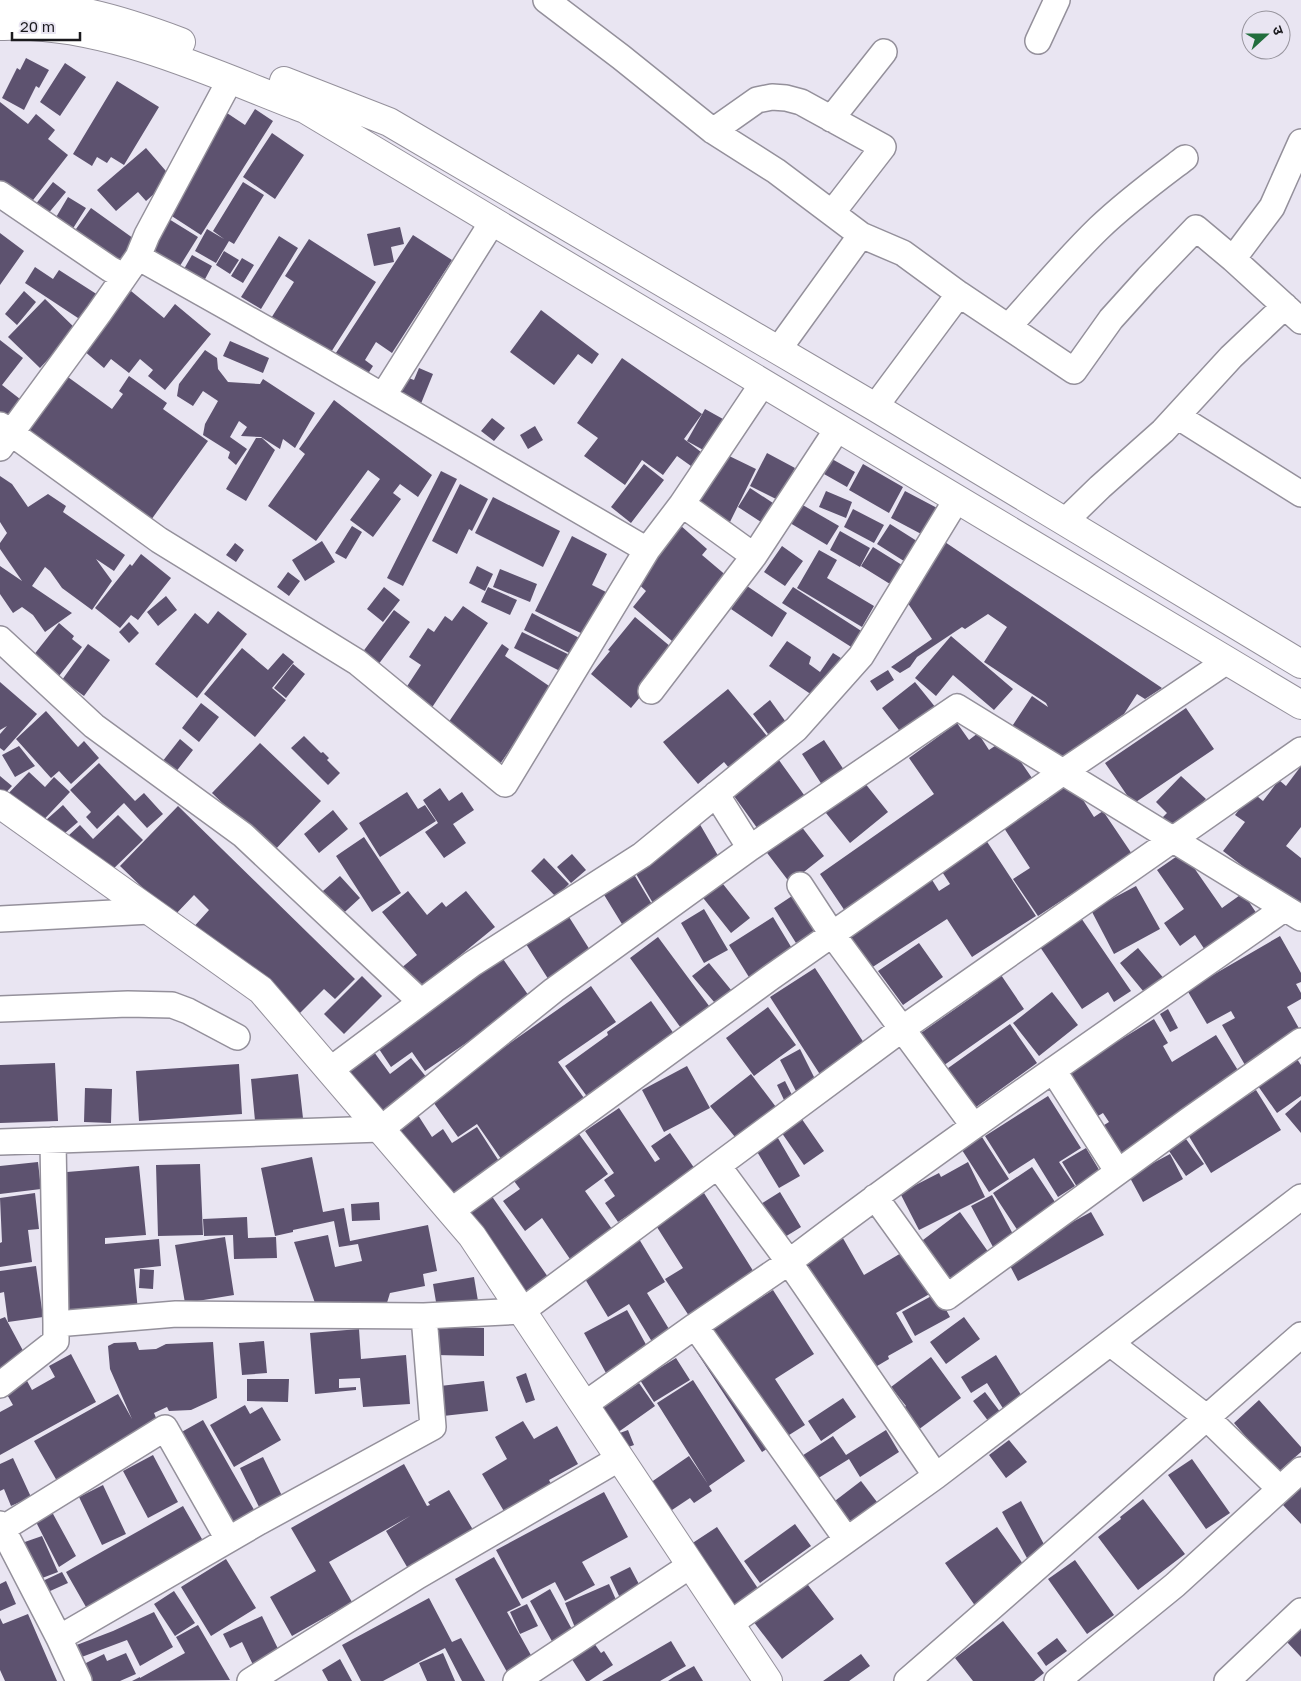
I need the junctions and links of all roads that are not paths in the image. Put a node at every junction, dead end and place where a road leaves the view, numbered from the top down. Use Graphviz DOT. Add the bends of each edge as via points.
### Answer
graph roads {
  1 [pos="546,0"];
  2 [pos="1057,0"];
  3 [pos="0,6"];
  4 [pos="0,26"];
  5 [pos="1038,41"];
  6 [pos="884,52"];
  7 [pos="230,80"];
  8 [pos="832,119"];
  9 [pos="713,131"];
  10 [pos="1301,142"];
  11 [pos="1185,158"];
  12 [pos="0,194"];
  13 [pos="832,213"];
  14 [pos="493,221"];
  15 [pos="861,235"];
  16 [pos="1233,258"];
  17 [pos="130,266"];
  18 [pos="959,294"];
  19 [pos="1293,314"];
  20 [pos="1009,326"];
  21 [pos="778,350"];
  22 [pos="763,383"];
  23 [pos="383,396"];
  24 [pos="875,407"];
  25 [pos="1177,416"];
  26 [pos="838,428"];
  27 [pos="4,435"];
  28 [pos="1301,494"];
  29 [pos="957,499"];
  30 [pos="682,504"];
  31 [pos="1065,522"];
  32 [pos="647,550"];
  33 [pos="754,556"];
  34 [pos="0,639"];
  35 [pos="1227,661"];
  36 [pos="1301,664"];
  37 [pos="651,690"];
  38 [pos="1301,705"];
  39 [pos="1301,750"];
  40 [pos="1063,772"];
  41 [pos="716,794"];
  42 [pos="0,804"];
  43 [pos="1174,839"];
  44 [pos="750,848"];
  45 [pos="800,885"];
  46 [pos="150,910"];
  47 [pos="1293,913"];
  48 [pos="0,919"];
  49 [pos="832,934"];
  50 [pos="421,1002"];
  51 [pos="0,1010"];
  52 [pos="902,1029"];
  53 [pos="237,1037"];
  54 [pos="1301,1041"];
  55 [pos="330,1070"];
  56 [pos="1053,1070"];
  57 [pos="973,1125"];
  58 [pos="381,1129"];
  59 [pos="53,1140"];
  60 [pos="0,1142"];
  61 [pos="718,1166"];
  62 [pos="1118,1172"];
  63 [pos="874,1197"];
  64 [pos="1301,1197"];
  65 [pos="451,1211"];
  66 [pos="789,1262"];
  67 [pos="522,1311"];
  68 [pos="424,1316"];
  69 [pos="56,1324"];
  70 [pos="695,1326"];
  71 [pos="1301,1335"];
  72 [pos="1110,1343"];
  73 [pos="0,1385"];
  74 [pos="584,1405"];
  75 [pos="1206,1418"];
  76 [pos="620,1458"];
  77 [pos="1301,1470"];
  78 [pos="936,1476"];
  79 [pos="1280,1489"];
  80 [pos="1,1526"];
  81 [pos="228,1539"];
  82 [pos="847,1540"];
  83 [pos="691,1565"];
  84 [pos="1301,1611"];
  85 [pos="730,1624"];
  86 [pos="59,1638"];
  87 [pos="546,1673"];
  88 [pos="79,1681"];
  89 [pos="250,1681"];
  90 [pos="516,1681"];
  91 [pos="768,1681"];
  92 [pos="906,1681"];
  93 [pos="1057,1681"];
  94 [pos="1227,1681"];
  1 -- 9 [label="street"];
  2 -- 5 [label="street"];
  3 -- 21 [label="main road" via="77,10 147,29 389,122"];
  4 -- 7 [label="main road" via="30,26 81,33 146,49"];
  6 -- 8 [label="street"];
  7 -- 14 [label="main road" via="305,109"];
  7 -- 17 [label="street"];
  8 -- 9 [label="street" via="801,102 772,97 757,100"];
  8 -- 13 [label="street" via="883,147"];
  9 -- 13 [label="street"];
  10 -- 16 [label="street" via="1272,207"];
  11 -- 20 [label="street" via="1100,227"];
  12 -- 17 [label="street" via="110,269"];
  13 -- 15 [label="street"];
  14 -- 22 [label="main road"];
  14 -- 23 [label="street"];
  15 -- 18 [label="street" via="903,253"];
  15 -- 21 [label="street"];
  16 -- 19 [label="street"];
  16 -- 20 [label="street" via="1196,228 1111,319 1074,371"];
  17 -- 23 [label="street"];
  17 -- 27 [label="street"];
  18 -- 20 [label="street"];
  18 -- 24 [label="street"];
  19 -- 25 [label="street" via="1231,357"];
  21 -- 24 [label="main road"];
  22 -- 26 [label="main road"];
  22 -- 30 [label="street"];
  23 -- 32 [label="street"];
  24 -- 31 [label="main road"];
  25 -- 28 [label="street"];
  25 -- 31 [label="street"];
  26 -- 29 [label="main road"];
  26 -- 33 [label="street"];
  27 -- 32 [label="street" via="159,540 357,662 505,784"];
  29 -- 35 [label="main road"];
  29 -- 41 [label="street" via="860,656 796,728"];
  30 -- 32 [label="street"];
  30 -- 33 [label="street"];
  31 -- 36 [label="main road"];
  33 -- 37 [label="street"];
  34 -- 50 [label="street" via="94,726 243,835"];
  35 -- 38 [label="main road"];
  35 -- 40 [label="street"];
  39 -- 43 [label="street"];
  40 -- 43 [label="street"];
  40 -- 44 [label="street" via="957,707"];
  40 -- 49 [label="street"];
  41 -- 44 [label="street"];
  41 -- 50 [label="street" via="642,854 472,964"];
  42 -- 46 [label="main road"];
  43 -- 47 [label="street"];
  43 -- 52 [label="street"];
  44 -- 58 [label="street" via="554,990"];
  45 -- 49 [label="street"];
  46 -- 48 [label="street"];
  46 -- 55 [label="main road" via="262,990"];
  47 -- 56 [label="street"];
  49 -- 52 [label="street"];
  49 -- 65 [label="street"];
  50 -- 55 [label="street"];
  51 -- 53 [label="street" via="172,1005"];
  52 -- 57 [label="street"];
  52 -- 61 [label="street"];
  54 -- 62 [label="street"];
  55 -- 58 [label="main road"];
  56 -- 57 [label="street"];
  56 -- 62 [label="street"];
  57 -- 63 [label="street"];
  58 -- 59 [label="street"];
  58 -- 65 [label="main road"];
  59 -- 60 [label="street"];
  59 -- 69 [label="street"];
  61 -- 66 [label="street"];
  61 -- 67 [label="street"];
  62 -- 63 [label="street" via="947,1297"];
  63 -- 66 [label="street"];
  64 -- 72 [label="street"];
  65 -- 67 [label="main road" via="472,1236"];
  66 -- 70 [label="street"];
  66 -- 78 [label="street"];
  67 -- 68 [label="street"];
  67 -- 74 [label="main road"];
  68 -- 69 [label="street" via="176,1314"];
  68 -- 81 [label="street" via="433,1427"];
  69 -- 73 [label="street" via="56,1342"];
  70 -- 74 [label="street"];
  70 -- 82 [label="street"];
  71 -- 75 [label="street"];
  72 -- 75 [label="street"];
  72 -- 78 [label="street"];
  74 -- 76 [label="main road"];
  75 -- 79 [label="street"];
  75 -- 92 [label="street"];
  76 -- 83 [label="main road"];
  76 -- 89 [label="street" via="418,1576"];
  77 -- 79 [label="street"];
  78 -- 82 [label="street"];
  79 -- 93 [label="street" via="1175,1585"];
  80 -- 81 [label="street" via="164,1428"];
  80 -- 86 [label="street"];
  81 -- 86 [label="street"];
  82 -- 85 [label="street"];
  83 -- 85 [label="main road"];
  83 -- 87 [label="street"];
  84 -- 94 [label="street"];
  85 -- 91 [label="main road"];
  86 -- 88 [label="street"];
  87 -- 90 [label="street"];
}
